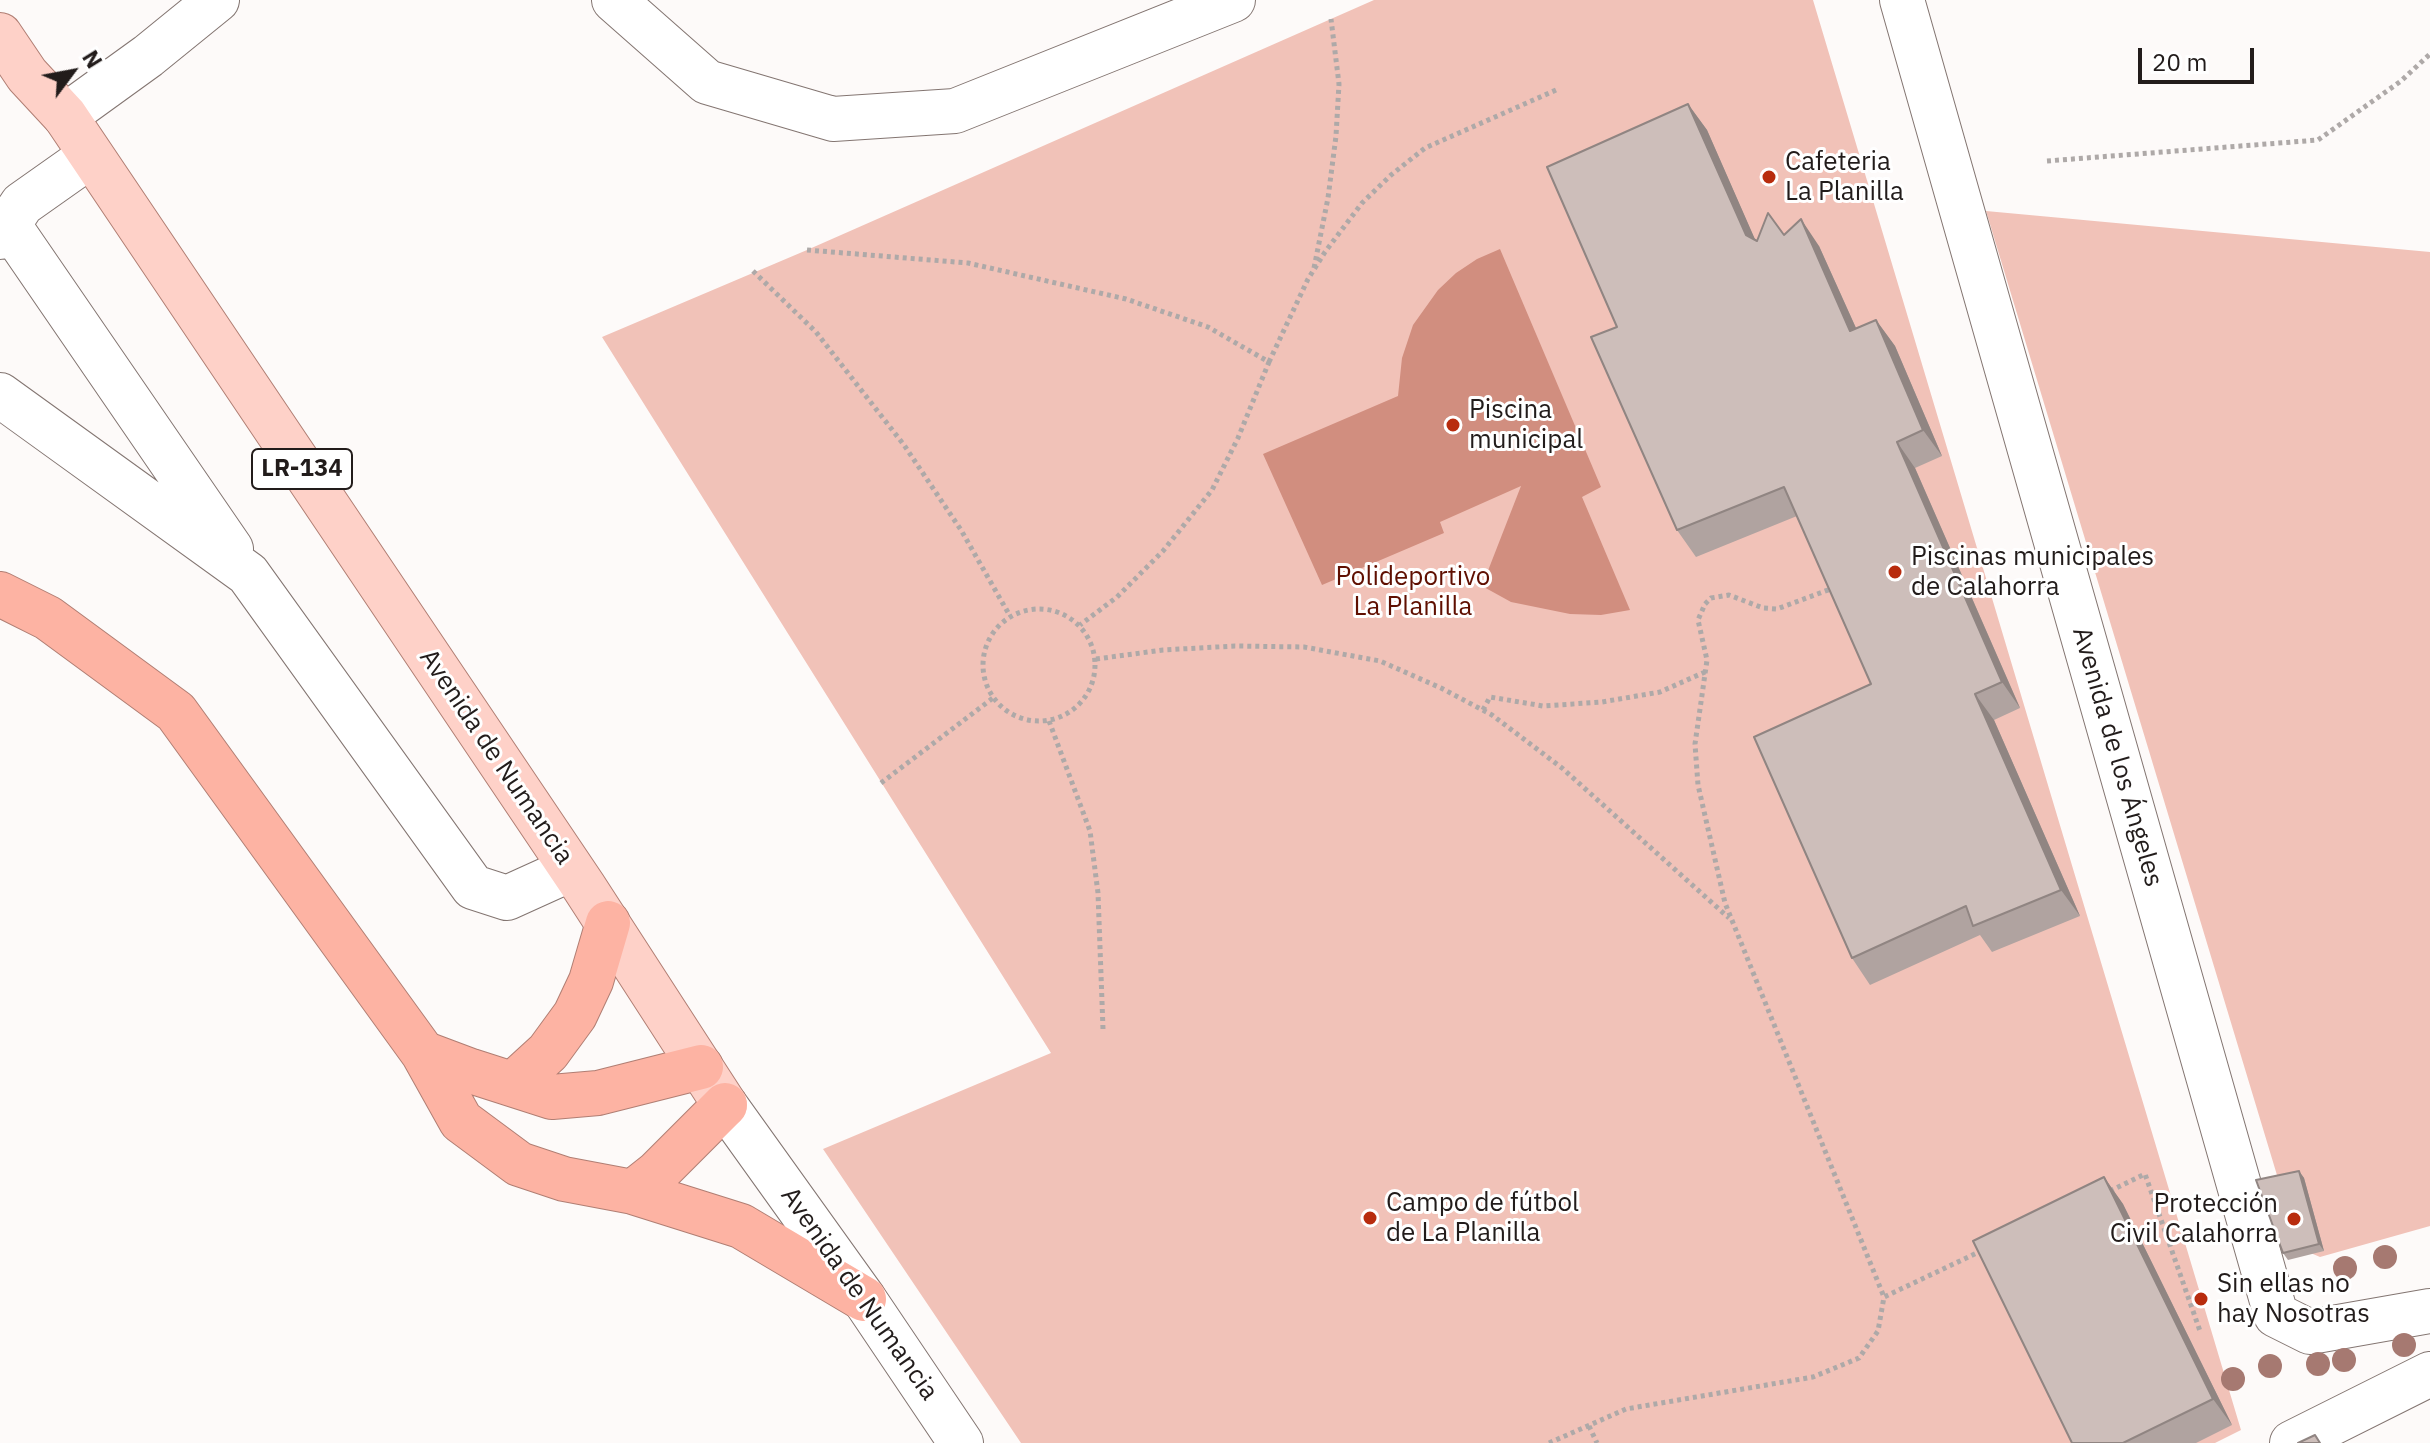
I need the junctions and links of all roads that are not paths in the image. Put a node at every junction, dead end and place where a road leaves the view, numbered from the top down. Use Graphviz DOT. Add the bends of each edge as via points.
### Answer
graph roads {
  1 [pos="217,0"];
  2 [pos="614,0"];
  3 [pos="1233,0"];
  4 [pos="1902,0"];
  5 [pos="0,35"];
  6 [pos="65,116"];
  7 [pos="90,156"];
  8 [pos="4,230"];
  9 [pos="0,395"];
  10 [pos="248,574"];
  11 [pos="0,594"];
  12 [pos="571,869"];
  13 [pos="608,923"];
  14 [pos="423,1053"];
  15 [pos="701,1067"];
  16 [pos="513,1084"];
  17 [pos="725,1105"];
  18 [pos="633,1192"];
  19 [pos="864,1299"];
  20 [pos="2430,1311"];
  21 [pos="2430,1374"];
  22 [pos="961,1443"];
  23 [pos="2292,1443"];
  1 -- 6 [label="street"];
  2 -- 3 [label="street" via="707,82 833,119 955,111"];
  4 -- 20 [label="street, Avenida de los Ángeles" via="2276,1315 2310,1332"];
  5 -- 6 [label="main road, Avenida de Numancia / LR-134"];
  6 -- 7 [label="main road, Avenida de Numancia / LR-134"];
  7 -- 8 [label="street" via="22,204"];
  7 -- 12 [label="main road, Avenida de Numancia / LR-134"];
  8 -- 10 [label="street"];
  9 -- 10 [label="street"];
  10 -- 12 [label="street" via="473,887 507,898"];
  11 -- 14 [label="highway" via="48,618 176,712"];
  12 -- 13 [label="main road, Avenida de Numancia / LR-134"];
  13 -- 15 [label="main road, Avenida de Numancia / LR-134"];
  13 -- 16 [label="highway" via="575,1015 548,1052"];
  14 -- 16 [label="highway"];
  14 -- 18 [label="highway" via="461,1121 519,1164"];
  15 -- 16 [label="highway" via="598,1093 552,1097"];
  15 -- 17 [label="main road, Avenida de Numancia / LR-134"];
  17 -- 18 [label="highway"];
  17 -- 19 [label="street, Avenida de Numancia"];
  18 -- 19 [label="highway" via="741,1226"];
  19 -- 22 [label="street, Avenida de Numancia"];
  21 -- 23 [label="street"];
}
